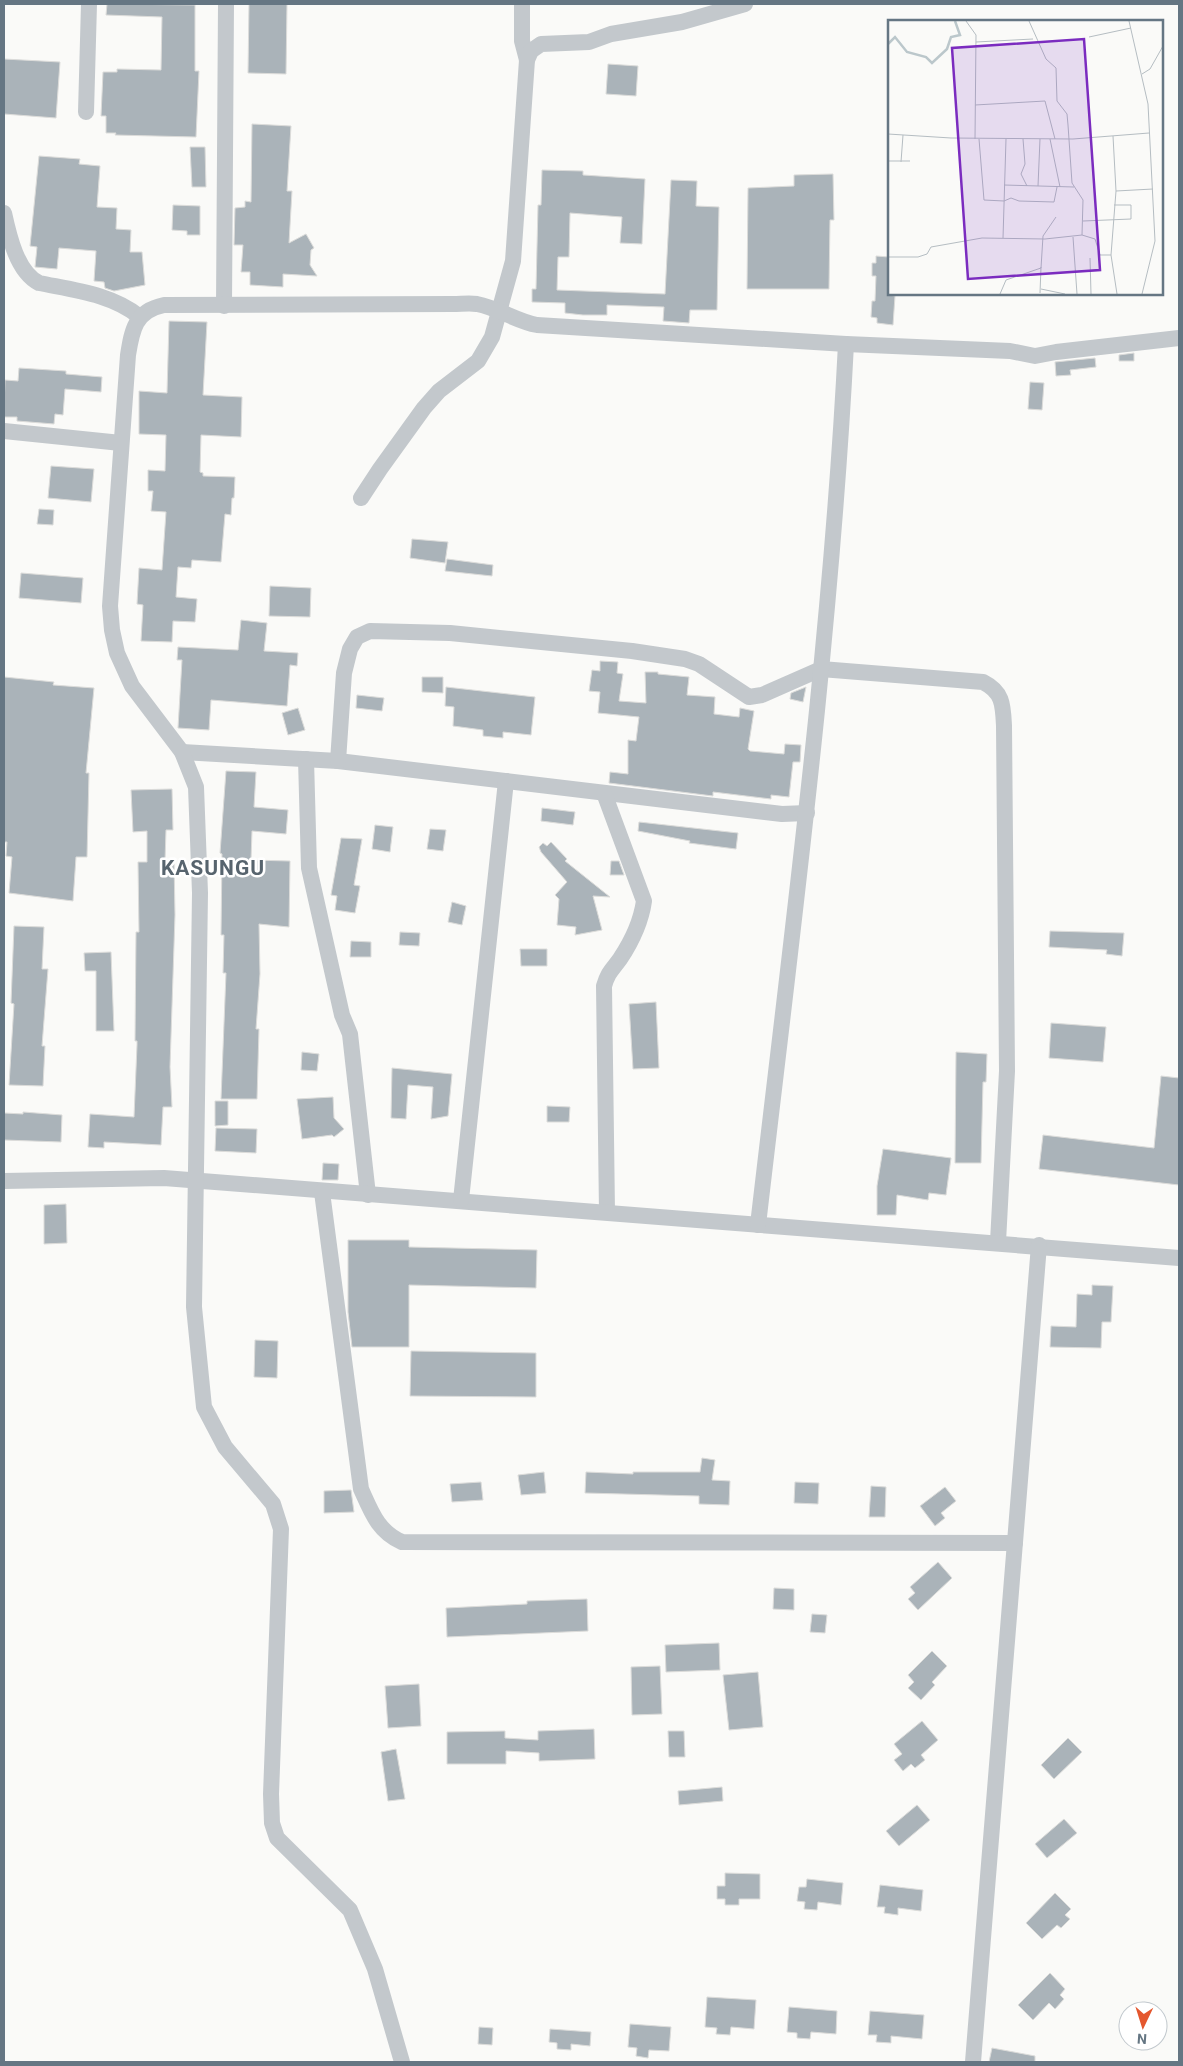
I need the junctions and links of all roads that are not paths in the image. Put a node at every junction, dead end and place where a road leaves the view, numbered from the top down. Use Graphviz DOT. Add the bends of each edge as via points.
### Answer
graph roads {
  1 [pos="89,4"];
  2 [pos="226,4"];
  3 [pos="522,4"];
  4 [pos="746,4"];
  5 [pos="528,60"];
  6 [pos="86,112"];
  7 [pos="4,213"];
  8 [pos="224,306"];
  9 [pos="499,312"];
  10 [pos="140,317"];
  11 [pos="1179,338"];
  12 [pos="846,344"];
  13 [pos="4,432"];
  14 [pos="122,443"];
  15 [pos="361,498"];
  16 [pos="821,669"];
  17 [pos="182,752"];
  18 [pos="306,759"];
  19 [pos="338,761"];
  20 [pos="506,782"];
  21 [pos="604,793"];
  22 [pos="807,813"];
  23 [pos="4,1181"];
  24 [pos="197,1181"];
  25 [pos="322,1192"];
  26 [pos="368,1195"];
  27 [pos="461,1200"];
  28 [pos="607,1212"];
  29 [pos="758,1225"];
  30 [pos="998,1242"];
  31 [pos="1040,1245"];
  32 [pos="1179,1258"];
  33 [pos="1015,1543"];
  34 [pos="402,2062"];
  35 [pos="974,2062"];
  1 -- 6 [label="street"];
  2 -- 8 [label="street"];
  3 -- 5 [label="street" via="522,41"];
  4 -- 5 [label="street" via="682,22 611,34 596,41 541,44 531,51"];
  5 -- 9 [label="street" via="513,261"];
  7 -- 10 [label="street" via="15,249 30,279 112,301 126,306"];
  8 -- 9 [label="street" via="476,304"];
  8 -- 10 [label="street" via="164,305 151,308"];
  9 -- 12 [label="street" via="537,325"];
  9 -- 15 [label="street" via="492,337 478,361 439,391 424,408"];
  10 -- 14 [label="street" via="132,333 128,355"];
  11 -- 12 [label="street" via="1035,356 1010,351"];
  12 -- 16 [label="street" via="840,462"];
  13 -- 14 [label="street"];
  14 -- 17 [label="street" via="110,606 112,630 117,653 132,686"];
  16 -- 19 [label="street" via="749,698 699,664 685,659 450,633 370,631 357,637 350,649 344,674"];
  16 -- 22 [label="street"];
  16 -- 30 [label="street" via="983,682 1002,698 1007,1071"];
  17 -- 18 [label="street"];
  17 -- 24 [label="street" via="196,787 200,893"];
  18 -- 19 [label="street"];
  18 -- 26 [label="street" via="308,868 342,1015 350,1034"];
  19 -- 20 [label="street"];
  20 -- 21 [label="street"];
  20 -- 27 [label="street"];
  21 -- 22 [label="street" via="782,814"];
  21 -- 28 [label="street" via="644,901 642,918 620,959 609,971 604,986"];
  22 -- 29 [label="street"];
  23 -- 24 [label="street" via="164,1178"];
  24 -- 25 [label="street"];
  24 -- 34 [label="street" via="194,1308 204,1407 225,1447 273,1504 281,1529 272,1823 277,1838 350,1910 375,1969"];
  25 -- 26 [label="street"];
  25 -- 33 [label="street" via="360,1480 378,1525 392,1538 402,1542"];
  26 -- 27 [label="street"];
  27 -- 28 [label="street"];
  28 -- 29 [label="street"];
  29 -- 30 [label="street"];
  30 -- 31 [label="street"];
  31 -- 32 [label="street"];
  31 -- 33 [label="street"];
  33 -- 35 [label="street"];
}
